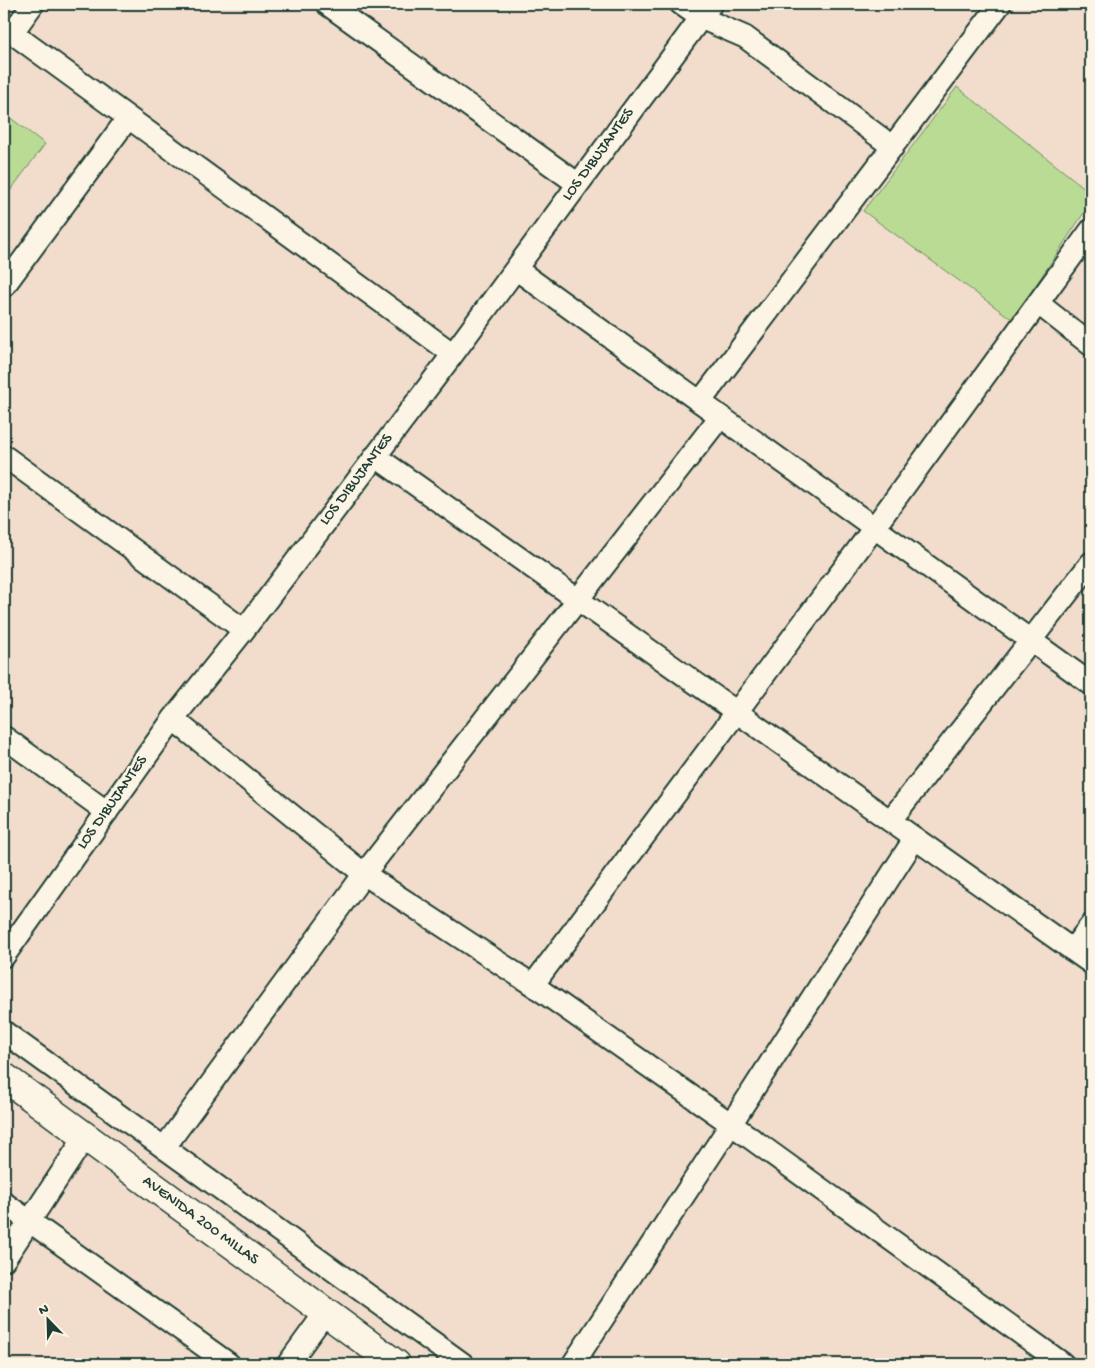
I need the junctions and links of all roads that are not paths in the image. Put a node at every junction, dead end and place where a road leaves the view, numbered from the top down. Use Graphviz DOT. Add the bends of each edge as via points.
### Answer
graph roads {
  1 [pos="33,4"];
  2 [pos="328,4"];
  3 [pos="681,4"];
  4 [pos="1000,4"];
  5 [pos="706,11"];
  6 [pos="8,30"];
  7 [pos="128,118"];
  8 [pos="893,147"];
  9 [pos="578,184"];
  10 [pos="1091,230"];
  11 [pos="516,269"];
  12 [pos="4,286"];
  13 [pos="1039,304"];
  14 [pos="1091,345"];
  15 [pos="453,354"];
  16 [pos="700,402"];
  17 [pos="720,417"];
  18 [pos="4,456"];
  19 [pos="375,456"];
  20 [pos="874,528"];
  21 [pos="1091,563"];
  22 [pos="579,601"];
  23 [pos="244,630"];
  24 [pos="1032,641"];
  25 [pos="1091,684"];
  26 [pos="736,712"];
  27 [pos="173,719"];
  28 [pos="4,737"];
  29 [pos="107,812"];
  30 [pos="890,821"];
  31 [pos="915,838"];
  32 [pos="364,874"];
  33 [pos="1091,925"];
  34 [pos="1072,950"];
  35 [pos="4,956"];
  36 [pos="1091,963"];
  37 [pos="533,985"];
  38 [pos="4,1032"];
  39 [pos="4,1077"];
  40 [pos="731,1124"];
  41 [pos="85,1137"];
  42 [pos="164,1148"];
  43 [pos="4,1203"];
  44 [pos="29,1223"];
  45 [pos="4,1260"];
  46 [pos="325,1313"];
  47 [pos="229,1364"];
  48 [pos="288,1364"];
  49 [pos="396,1364"];
  50 [pos="463,1364"];
  51 [pos="573,1364"];
  52 [pos="1063,1364"];
  1 -- 6 [label="street"];
  2 -- 9 [label="street"];
  3 -- 5 [label="street"];
  4 -- 8 [label="street"];
  5 -- 8 [label="street"];
  5 -- 9 [label="street, LOS DIBUJANTES"];
  6 -- 7 [label="street"];
  7 -- 12 [label="street"];
  7 -- 15 [label="street"];
  8 -- 16 [label="street"];
  9 -- 11 [label="street, LOS DIBUJANTES"];
  10 -- 13 [label="street"];
  11 -- 15 [label="street, LOS DIBUJANTES"];
  11 -- 16 [label="street"];
  13 -- 14 [label="street"];
  13 -- 20 [label="street"];
  15 -- 19 [label="street, LOS DIBUJANTES"];
  16 -- 17 [label="street"];
  17 -- 20 [label="street"];
  17 -- 22 [label="street"];
  18 -- 23 [label="street"];
  19 -- 22 [label="street"];
  19 -- 23 [label="street, LOS DIBUJANTES"];
  20 -- 24 [label="street"];
  20 -- 26 [label="street"];
  21 -- 24 [label="street"];
  22 -- 26 [label="street"];
  22 -- 32 [label="street"];
  23 -- 27 [label="street, LOS DIBUJANTES"];
  24 -- 25 [label="street"];
  24 -- 30 [label="street"];
  26 -- 30 [label="street"];
  26 -- 37 [label="street"];
  27 -- 29 [label="street, LOS DIBUJANTES"];
  27 -- 32 [label="street"];
  28 -- 29 [label="street"];
  29 -- 35 [label="street, LOS DIBUJANTES"];
  30 -- 31 [label="street"];
  31 -- 34 [label="street"];
  31 -- 40 [label="street"];
  32 -- 37 [label="street"];
  32 -- 42 [label="street"];
  33 -- 34 [label="street"];
  34 -- 36 [label="street"];
  37 -- 40 [label="street"];
  38 -- 42 [label="street"];
  39 -- 41 [label="main road, AVENIDA 200 MILLAS"];
  40 -- 51 [label="street"];
  40 -- 52 [label="street"];
  41 -- 44 [label="street"];
  41 -- 46 [label="main road, AVENIDA 200 MILLAS"];
  42 -- 50 [label="street"];
  43 -- 44 [label="street"];
  44 -- 45 [label="street"];
  44 -- 47 [label="street"];
  46 -- 48 [label="street"];
  46 -- 49 [label="main road, AVENIDA 200 MILLAS"];
}
